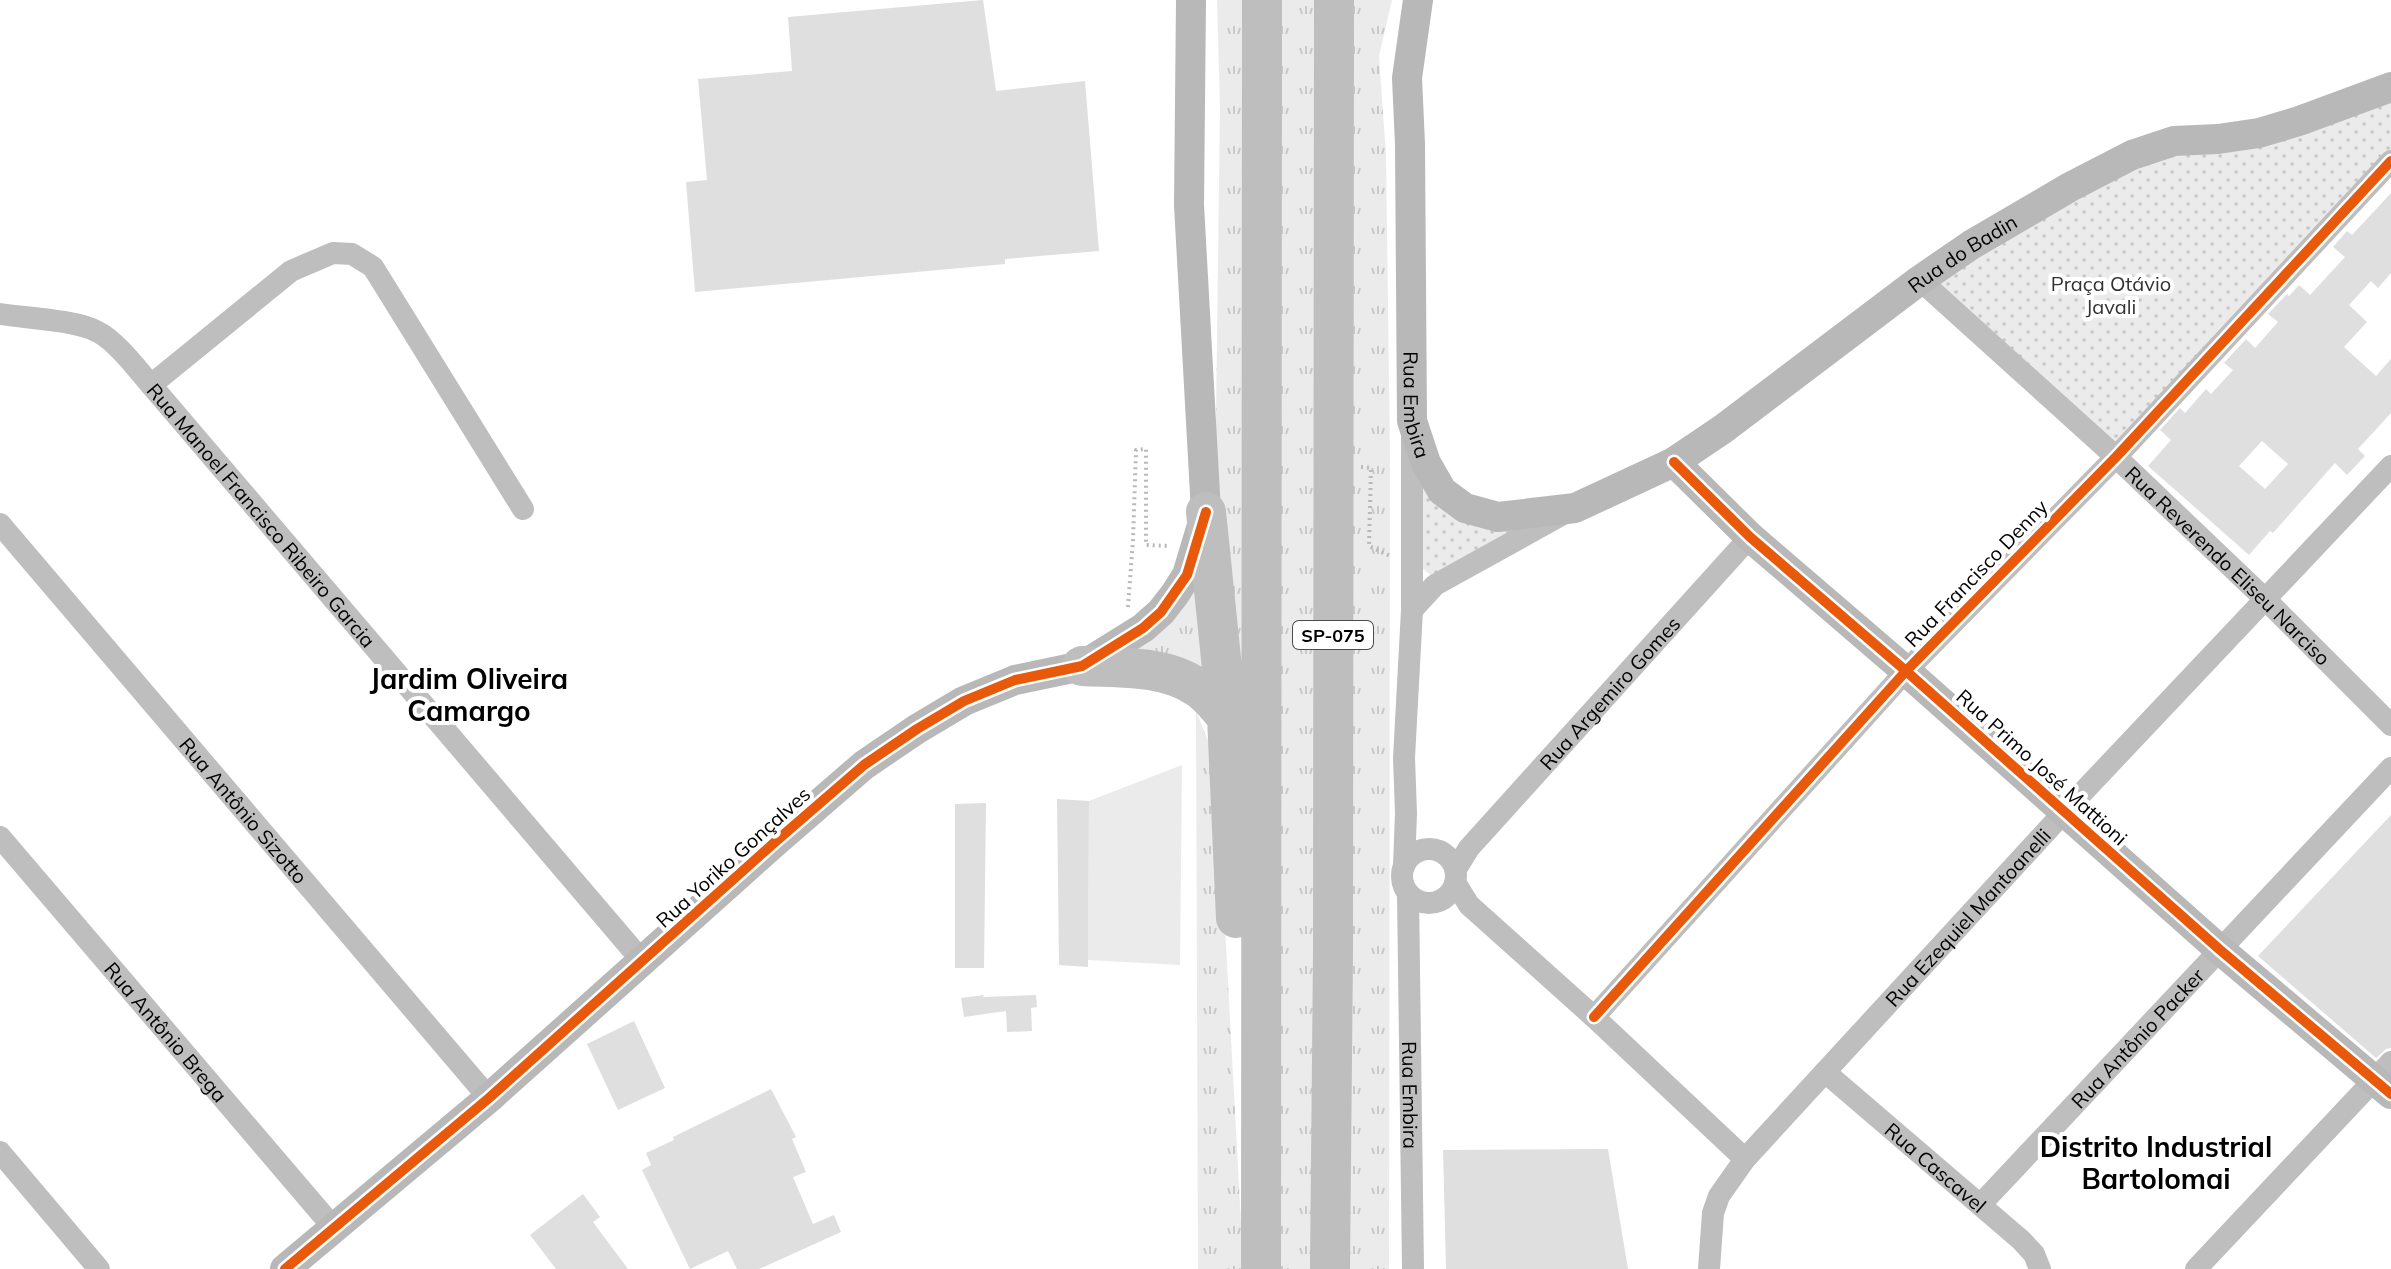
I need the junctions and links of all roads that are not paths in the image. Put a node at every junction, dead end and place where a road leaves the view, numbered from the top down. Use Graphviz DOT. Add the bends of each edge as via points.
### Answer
graph roads {
  1 [pos="1191,0"];
  2 [pos="1262,0"];
  3 [pos="1334,0"];
  4 [pos="1418,0"];
  5 [pos="2391,87"];
  6 [pos="2391,161"];
  7 [pos="1920,280"];
  8 [pos="0,314"];
  9 [pos="151,385"];
  10 [pos="1412,421"];
  11 [pos="2116,457"];
  12 [pos="1674,462"];
  13 [pos="2391,466"];
  14 [pos="1575,508"];
  15 [pos="523,509"];
  16 [pos="1206,512"];
  17 [pos="0,524"];
  18 [pos="1750,537"];
  19 [pos="2266,600"];
  20 [pos="1412,610"];
  21 [pos="1082,666"];
  22 [pos="1906,671"];
  23 [pos="1227,717"];
  24 [pos="2391,725"];
  25 [pos="2391,768"];
  26 [pos="2065,811"];
  27 [pos="1406,813"];
  28 [pos="0,837"];
  29 [pos="1404,866"];
  30 [pos="1439,878"];
  31 [pos="2219,949"];
  32 [pos="643,962"];
  33 [pos="1594,1017"];
  34 [pos="1825,1072"];
  35 [pos="2385,1078"];
  36 [pos="489,1098"];
  37 [pos="0,1152"];
  38 [pos="1745,1159"];
  39 [pos="1262,1167"];
  40 [pos="1981,1204"];
  41 [pos="333,1227"];
  42 [pos="99,1269"];
  43 [pos="285,1269"];
  44 [pos="1261,1269"];
  45 [pos="1330,1269"];
  46 [pos="1413,1269"];
  47 [pos="1709,1269"];
  48 [pos="2040,1269"];
  49 [pos="2196,1269"];
  1 -- 16 [label="street, Rua Yoriko Gonçalves" via="1189,205"];
  2 -- 39 [label="highway"];
  3 -- 45 [label="highway, SP-075"];
  4 -- 10 [label="street, Rua Embira" via="1407,78"];
  5 -- 7 [label="street, Rua do Badin" via="2259,133 2174,141 2132,155 1971,245"];
  6 -- 11 [label="street, Rua Francisco Denny"];
  7 -- 11 [label="street, Rua Reverendo Eliseu Narciso"];
  7 -- 12 [label="street, Rua do Badin"];
  8 -- 9 [label="street, Rua Manoel Francisco Ribeiro Garcia" via="98,332"];
  9 -- 15 [label="street" via="291,271 333,253 352,254 373,267"];
  9 -- 32 [label="street, Rua Manoel Francisco Ribeiro Garcia"];
  10 -- 14 [label="street, Rua do Badin" via="1442,491 1465,508 1498,517"];
  10 -- 20 [label="street, Rua Embira"];
  11 -- 19 [label="street, Rua Reverendo Eliseu Narciso"];
  11 -- 22 [label="street, Rua Francisco Denny"];
  12 -- 14 [label="street, Rua do Badin"];
  12 -- 18 [label="street, Rua Primo José Mattioni"];
  13 -- 19 [label="street, Rua Ezequiel Mantoanelli"];
  14 -- 20 [label="street, Rua do Badin" via="1435,585"];
  16 -- 21 [label="street, Rua Yoriko Gonçalves" via="1187,575 1161,612 1126,641"];
  16 -- 23 [label="highway"];
  17 -- 36 [label="street, Rua Antônio Sizotto"];
  18 -- 22 [label="street, Rua Primo José Mattioni"];
  18 -- 30 [label="street, Rua Argemiro Gomes"];
  19 -- 24 [label="street, Rua Reverendo Eliseu Narciso"];
  19 -- 26 [label="street, Rua Ezequiel Mantoanelli"];
  20 -- 27 [label="street, Rua Embira"];
  21 -- 23 [label="highway" via="1171,675 1195,685"];
  21 -- 32 [label="street, Rua Yoriko Gonçalves" via="1015,680 964,701 917,729 864,765"];
  22 -- 26 [label="street, Rua Primo José Mattioni"];
  22 -- 33 [label="street, Rua Francisco Denny"];
  23 -- 39 [label="highway" via="1243,1106"];
  25 -- 31 [label="street, Rua Antônio Packer"];
  26 -- 31 [label="street, Rua Primo José Mattioni"];
  26 -- 34 [label="street, Rua Ezequiel Mantoanelli"];
  27 -- 29 [label="street, Rua Embira"];
  27 -- 30 [label="street"];
  28 -- 41 [label="street, Rua Antônio Brega"];
  29 -- 30 [label="street, Rua Embira" via="1403,885"];
  29 -- 30 [label="street, Rua Argemiro Gomes" via="1425,848"];
  30 -- 33 [label="street"];
  30 -- 46 [label="street, Rua Embira" via="1409,922"];
  31 -- 35 [label="street, Rua Primo José Mattioni"];
  31 -- 40 [label="street, Rua Antônio Packer"];
  32 -- 36 [label="street, Rua Yoriko Gonçalves"];
  33 -- 38 [label="street"];
  34 -- 38 [label="street, Rua Ezequiel Mantoanelli"];
  34 -- 40 [label="street, Rua Cascavel"];
  35 -- 49 [label="street"];
  36 -- 41 [label="street, Rua Yoriko Gonçalves"];
  37 -- 42 [label="street"];
  38 -- 47 [label="street, Rua Ezequiel Mantoanelli" via="1713,1213"];
  39 -- 44 [label="highway"];
  40 -- 48 [label="street, Rua Cascavel" via="2034,1254"];
  41 -- 43 [label="street, Rua Yoriko Gonçalves"];
}
